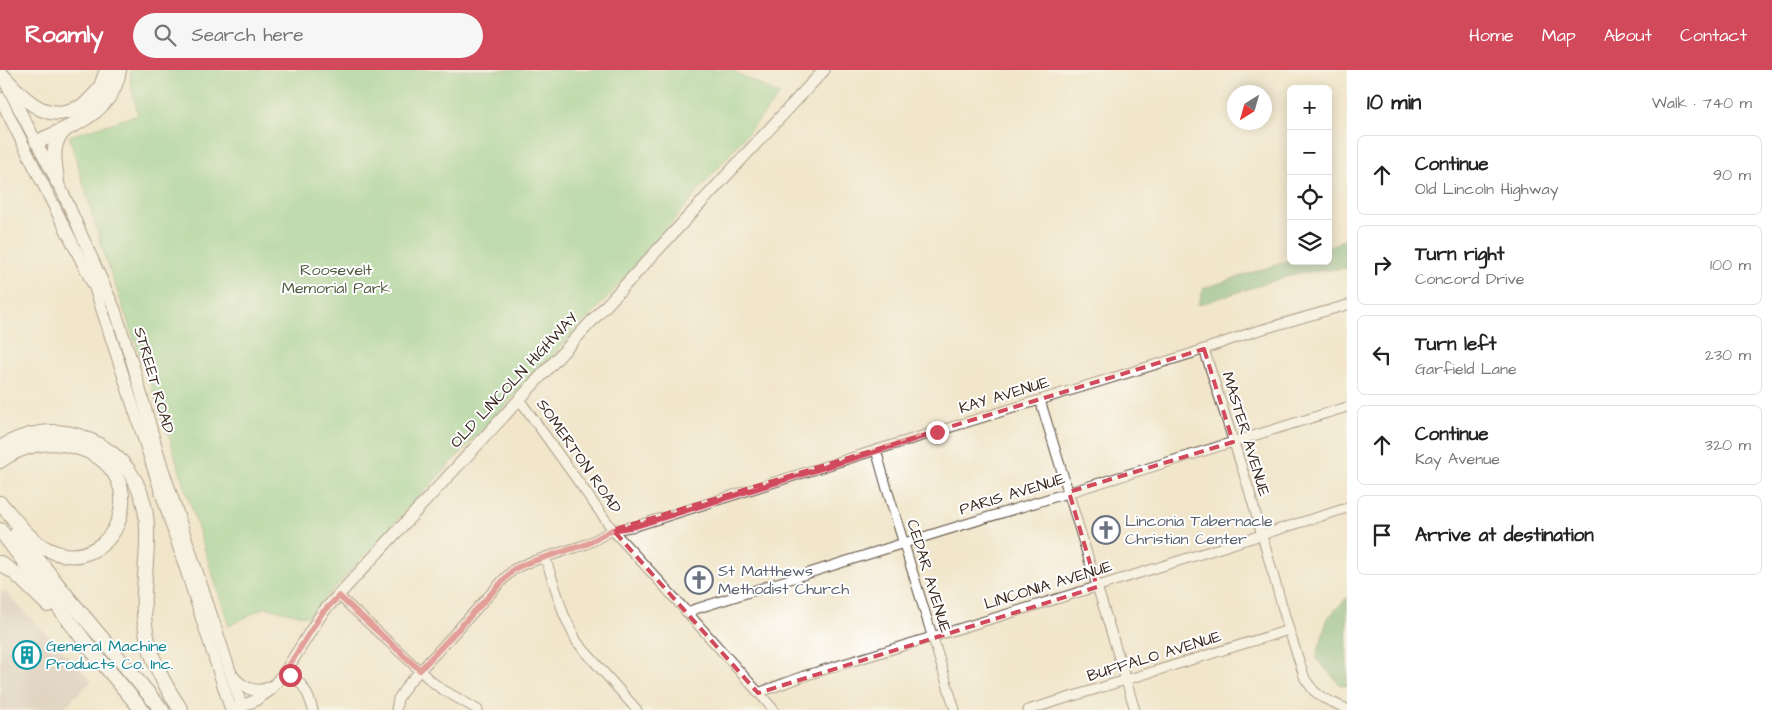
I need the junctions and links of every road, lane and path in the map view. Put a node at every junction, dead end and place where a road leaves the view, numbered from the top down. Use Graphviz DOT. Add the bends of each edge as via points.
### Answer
graph roads {
  1 [pos="107,70"];
  2 [pos="119,70"];
  3 [pos="824,70"];
  4 [pos="0,73"];
  5 [pos="0,98"];
  6 [pos="89,102"];
  7 [pos="68,127"];
  8 [pos="31,140"];
  9 [pos="57,181"];
  10 [pos="1347,304"];
  11 [pos="1204,349"];
  12 [pos="519,399"];
  13 [pos="1040,400"];
  14 [pos="1347,407"];
  15 [pos="1233,442"];
  16 [pos="0,448"];
  17 [pos="876,450"];
  18 [pos="0,461"];
  19 [pos="1068,492"];
  20 [pos="0,503"];
  21 [pos="1347,508"];
  22 [pos="0,510"];
  23 [pos="0,530"];
  24 [pos="612,530"];
  25 [pos="1262,535"];
  26 [pos="904,543"];
  27 [pos="545,557"];
  28 [pos="0,563"];
  29 [pos="1097,587"];
  30 [pos="339,596"];
  31 [pos="686,612"];
  32 [pos="1289,630"];
  33 [pos="932,637"];
  34 [pos="89,647"];
  35 [pos="420,670"];
  36 [pos="230,672"];
  37 [pos="281,677"];
  38 [pos="1127,679"];
  39 [pos="758,692"];
  40 [pos="237,709"];
  41 [pos="1347,709"];
  42 [pos="142,710"];
  43 [pos="162,710"];
  44 [pos="182,710"];
  45 [pos="313,710"];
  46 [pos="396,710"];
  47 [pos="478,710"];
  48 [pos="636,710"];
  49 [pos="774,710"];
  50 [pos="955,710"];
  51 [pos="1028,710"];
  52 [pos="1136,710"];
  1 -- 6 [label="highway" via="100,89"];
  2 -- 7 [label="highway" via="113,91 103,104 90,116"];
  3 -- 12 [label="main road, OLD LINCOLN HIGHWAY"];
  4 -- 6 [label="highway" via="25,99 44,111 68,112"];
  4 -- 8 [label="main road, STREET ROAD"];
  5 -- 8 [label="main road, STREET ROAD"];
  6 -- 8 [label="highway"];
  7 -- 8 [label="highway"];
  7 -- 9 [label="highway" via="54,145"];
  8 -- 9 [label="main road, STREET ROAD"];
  8 -- 40 [label="main road, STREET ROAD" via="95,288"];
  9 -- 36 [label="main road, STREET ROAD" via="122,328 161,463"];
  10 -- 11 [label="street, KAY AVENUE"];
  11 -- 13 [label="street, KAY AVENUE"];
  11 -- 15 [label="street, MASTER AVENUE"];
  12 -- 24 [label="street, SOMERTON ROAD"];
  12 -- 30 [label="main road, OLD LINCOLN HIGHWAY"];
  13 -- 17 [label="street, KAY AVENUE"];
  13 -- 19 [label="street"];
  14 -- 15 [label="street, PARIS AVENUE"];
  15 -- 19 [label="street, PARIS AVENUE"];
  15 -- 25 [label="street, MASTER AVENUE"];
  16 -- 44 [label="highway" via="36,433 70,434 102,447 132,476 142,495 147,516 145,630 159,673"];
  17 -- 24 [label="street, KAY AVENUE" via="636,526"];
  17 -- 26 [label="street, CEDAR AVENUE"];
  18 -- 20 [label="highway" via="38,444 58,443 77,447 108,465 118,480 123,499 120,518 110,536 94,549 74,554 61,554 43,547"];
  19 -- 26 [label="street, PARIS AVENUE"];
  19 -- 29 [label="street"];
  21 -- 25 [label="street, LINCONIA AVENUE"];
  22 -- 43 [label="highway" via="48,574"];
  23 -- 34 [label="highway"];
  24 -- 27 [label="street, KAY AVENUE" via="587,544"];
  24 -- 31 [label="street, SOMERTON ROAD"];
  25 -- 29 [label="street, LINCONIA AVENUE"];
  25 -- 32 [label="street, MASTER AVENUE"];
  26 -- 31 [label="street, PARIS AVENUE"];
  26 -- 33 [label="street, CEDAR AVENUE"];
  27 -- 35 [label="street, KAY AVENUE" via="514,569"];
  27 -- 48 [label="street" via="564,615 577,642"];
  28 -- 34 [label="highway" via="28,585"];
  29 -- 33 [label="street, LINCONIA AVENUE"];
  29 -- 38 [label="street"];
  30 -- 35 [label="street"];
  30 -- 37 [label="main road, OLD LINCOLN HIGHWAY" via="322,613"];
  31 -- 39 [label="street, SOMERTON ROAD"];
  32 -- 38 [label="street, BUFFALO AVENUE"];
  32 -- 41 [label="street, MASTER AVENUE" via="1305,679 1323,698"];
  33 -- 39 [label="street, LINCONIA AVENUE"];
  33 -- 50 [label="street, CEDAR AVENUE"];
  34 -- 42 [label="highway"];
  35 -- 46 [label="street, KAY AVENUE" via="402,691"];
  35 -- 47 [label="street" via="440,688"];
  36 -- 37 [label="main road" via="242,685 254,690 267,689"];
  36 -- 40 [label="main road, STREET ROAD"];
  37 -- 40 [label="main road, OLD LINCOLN HIGHWAY" via="265,695"];
  37 -- 45 [label="street" via="297,679 310,698"];
  38 -- 51 [label="street, BUFFALO AVENUE"];
  38 -- 52 [label="street"];
  39 -- 49 [label="street, SOMERTON ROAD"];
}
